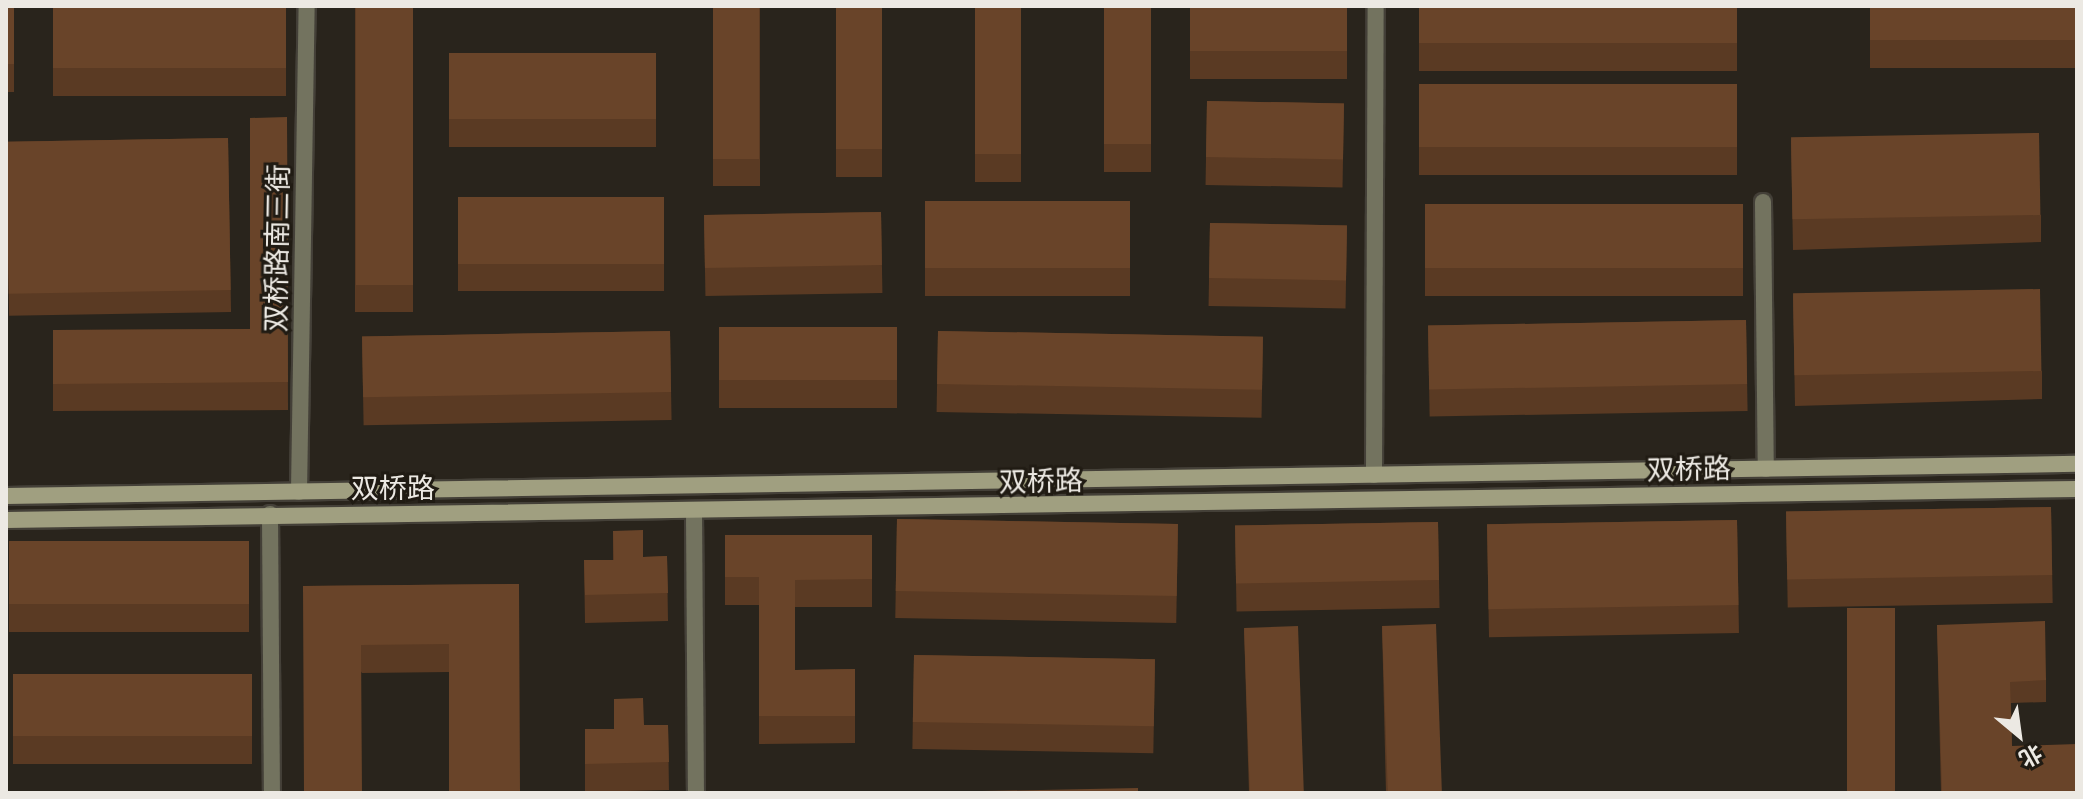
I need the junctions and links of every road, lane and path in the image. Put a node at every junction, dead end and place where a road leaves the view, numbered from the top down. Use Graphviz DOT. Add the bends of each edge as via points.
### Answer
graph roads {
  1 [pos="307,6"];
  2 [pos="1376,6"];
  3 [pos="1763,202"];
  4 [pos="2077,464"];
  5 [pos="1766,469"];
  6 [pos="1374,475"];
  7 [pos="2077,489"];
  8 [pos="299,492"];
  9 [pos="6,496"];
  10 [pos="694,513"];
  11 [pos="270,514"];
  12 [pos="6,520"];
  13 [pos="272,793"];
  14 [pos="696,793"];
  1 -- 8 [label="street, 双桥路南三街"];
  2 -- 6 [label="street"];
  3 -- 5 [label="street"];
  4 -- 5 [label="main road, 双桥路"];
  5 -- 6 [label="main road, 双桥路"];
  6 -- 8 [label="main road, 双桥路"];
  7 -- 10 [label="main road, 双桥路"];
  8 -- 9 [label="main road, 双桥路"];
  10 -- 11 [label="main road, 双桥路"];
  10 -- 14 [label="street"];
  11 -- 12 [label="main road, 双桥路"];
  11 -- 13 [label="street"];
}
